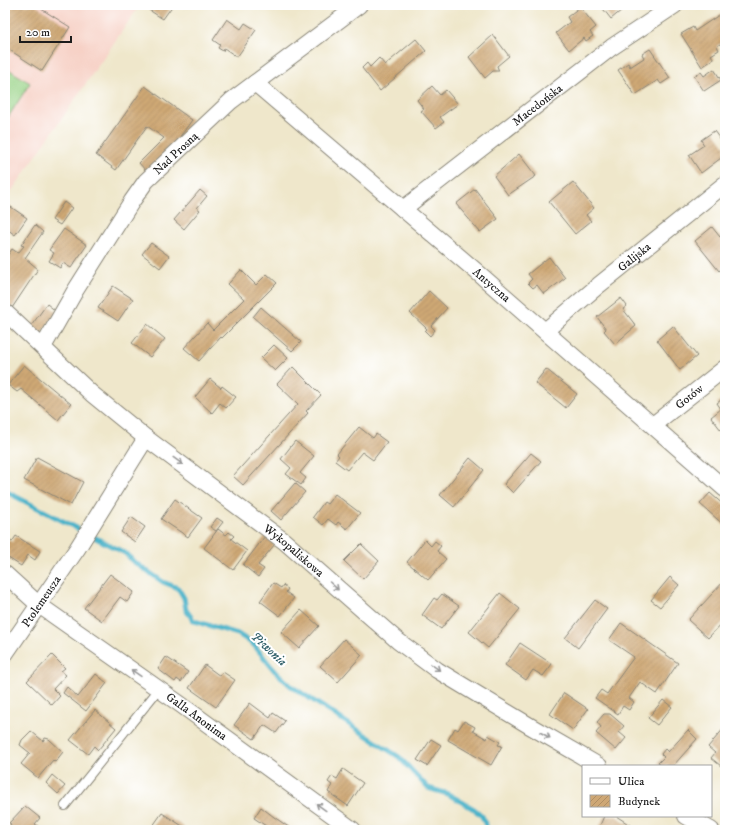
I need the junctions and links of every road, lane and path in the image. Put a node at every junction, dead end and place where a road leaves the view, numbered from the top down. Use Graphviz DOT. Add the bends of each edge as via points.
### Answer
graph roads {
  1 [pos="359,5"];
  2 [pos="675,5"];
  3 [pos="255,83"];
  4 [pos="725,184"];
  5 [pos="403,209"];
  6 [pos="5,312"];
  7 [pos="545,331"];
  8 [pos="43,347"];
  9 [pos="725,368"];
  10 [pos="653,425"];
  11 [pos="146,438"];
  12 [pos="725,489"];
  13 [pos="5,574"];
  14 [pos="39,605"];
  15 [pos="5,654"];
  16 [pos="159,689"];
  17 [pos="597,765"];
  18 [pos="65,806"];
  19 [pos="688,817"];
  20 [pos="353,830"];
  21 [pos="711,830"];
  1 -- 3 [label="street, Nad Prosną"];
  2 -- 5 [label="street, Macedońska" via="612,47"];
  3 -- 5 [label="street, Antyczna"];
  3 -- 8 [label="street, Nad Prosną" via="230,101 146,181 75,291"];
  4 -- 7 [label="street, Galijska"];
  5 -- 7 [label="street, Antyczna"];
  6 -- 8 [label="street, Wykopaliskowa"];
  7 -- 10 [label="street, Antyczna"];
  8 -- 11 [label="street, Wykopaliskowa" via="92,394"];
  9 -- 10 [label="street, Gotów"];
  10 -- 12 [label="street, Antyczna"];
  11 -- 14 [label="street, Ptolemeusza" via="93,525"];
  11 -- 17 [label="street, Wykopaliskowa, one-way" via="254,517 393,636 438,670"];
  13 -- 14 [label="street, Galla Anonima"];
  14 -- 15 [label="street, Ptolemeusza"];
  16 -- 14 [label="street, Galla Anonima, one-way"];
  16 -- 18 [label="lane"];
  20 -- 16 [label="street, Galla Anonima, one-way"];
  19 -- 21 [label="street"];
}
